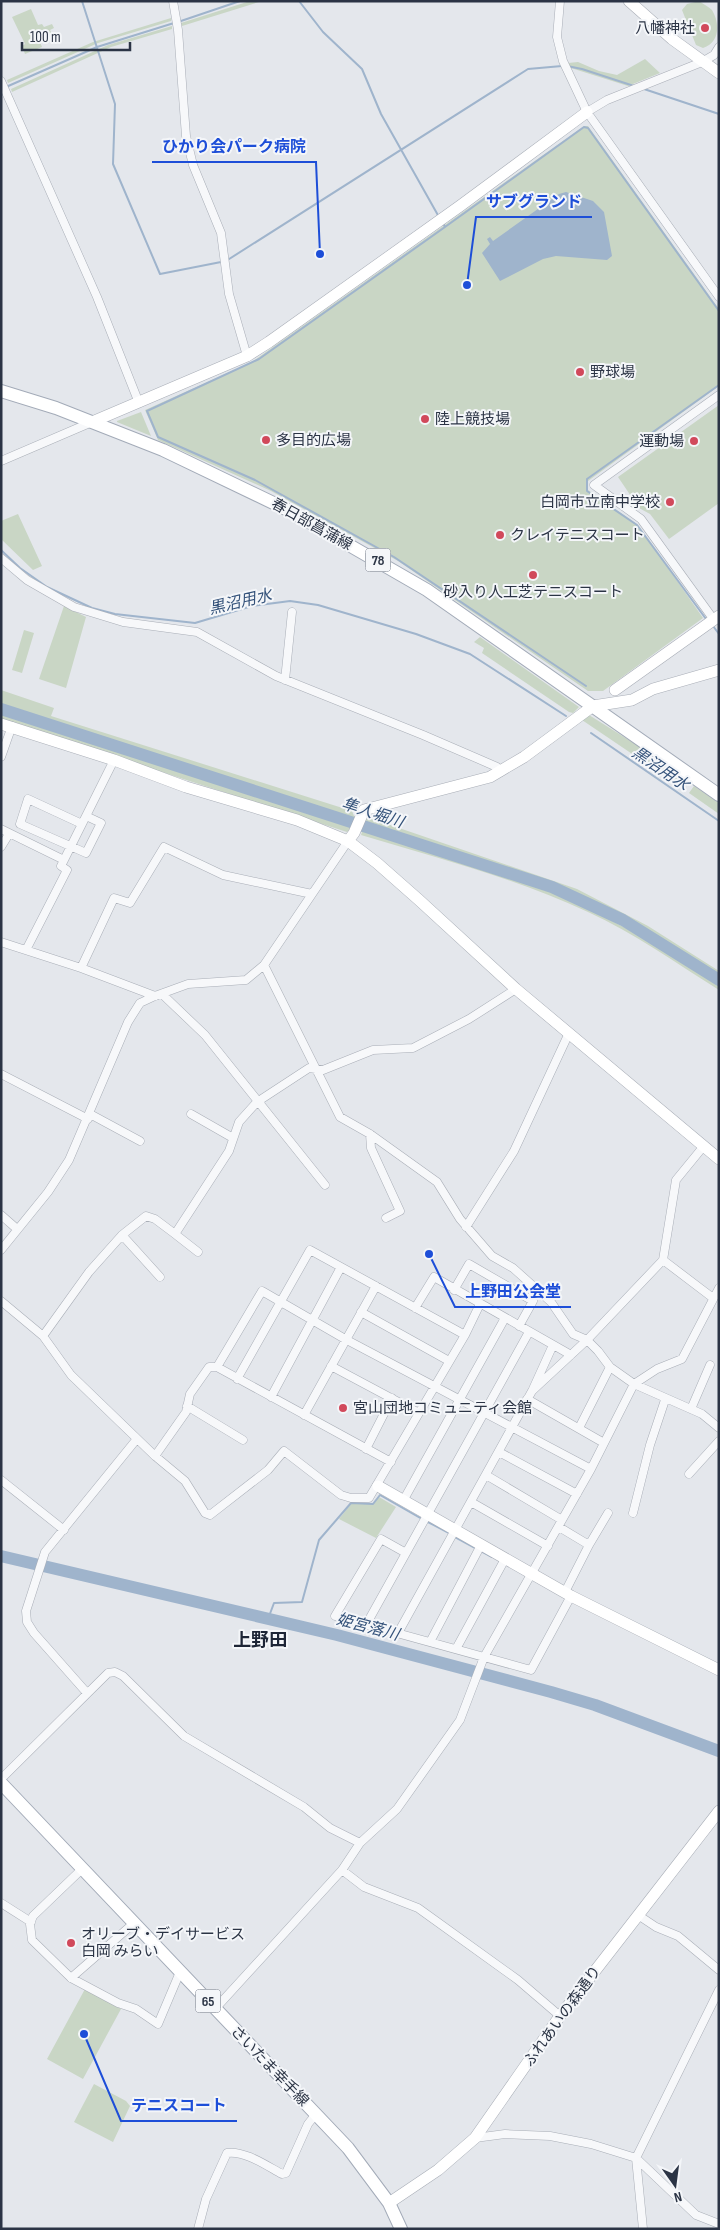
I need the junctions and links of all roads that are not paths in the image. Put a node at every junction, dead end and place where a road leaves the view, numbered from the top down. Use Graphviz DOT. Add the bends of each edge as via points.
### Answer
graph roads {
  1 [pos="172,1"];
  2 [pos="560,1"];
  3 [pos="629,1"];
  4 [pos="719,47"];
  5 [pos="702,62"];
  6 [pos="719,73"];
  7 [pos="1,81"];
  8 [pos="587,112"];
  9 [pos="719,298"];
  10 [pos="247,356"];
  11 [pos="1,391"];
  12 [pos="719,395"];
  13 [pos="140,403"];
  14 [pos="92,422"];
  15 [pos="1,461"];
  16 [pos="1,558"];
  17 [pos="292,612"];
  18 [pos="716,618"];
  19 [pos="719,670"];
  20 [pos="285,680"];
  21 [pos="615,690"];
  22 [pos="593,706"];
  23 [pos="7,725"];
  24 [pos="1,757"];
  25 [pos="114,760"];
  26 [pos="501,772"];
  27 [pos="719,795"];
  28 [pos="86,816"];
  29 [pos="82,824"];
  30 [pos="1,829"];
  31 [pos="9,834"];
  32 [pos="351,837"];
  33 [pos="71,846"];
  34 [pos="1,847"];
  35 [pos="64,860"];
  36 [pos="312,894"];
  37 [pos="1,942"];
  38 [pos="26,950"];
  39 [pos="264,965"];
  40 [pos="81,968"];
  41 [pos="516,990"];
  42 [pos="159,995"];
  43 [pos="569,1033"];
  44 [pos="316,1070"];
  45 [pos="1,1074"];
  46 [pos="257,1102"];
  47 [pos="191,1114"];
  48 [pos="89,1117"];
  49 [pos="370,1134"];
  50 [pos="233,1138"];
  51 [pos="140,1141"];
  52 [pos="703,1147"];
  53 [pos="719,1159"];
  54 [pos="325,1185"];
  55 [pos="1,1215"];
  56 [pos="386,1218"];
  57 [pos="466,1227"];
  58 [pos="17,1229"];
  59 [pos="175,1234"];
  60 [pos="122,1235"];
  61 [pos="1,1250"];
  62 [pos="198,1252"];
  63 [pos="663,1260"];
  64 [pos="341,1267"];
  65 [pos="160,1277"];
  66 [pos="376,1286"];
  67 [pos="719,1288"];
  68 [pos="454,1290"];
  69 [pos="713,1298"];
  70 [pos="1,1301"];
  71 [pos="280,1301"];
  72 [pos="480,1304"];
  73 [pos="415,1308"];
  74 [pos="361,1312"];
  75 [pos="505,1318"];
  76 [pos="313,1320"];
  77 [pos="520,1326"];
  78 [pos="530,1332"];
  79 [pos="465,1335"];
  80 [pos="43,1336"];
  81 [pos="345,1339"];
  82 [pos="586,1340"];
  83 [pos="553,1345"];
  84 [pos="571,1355"];
  85 [pos="449,1362"];
  86 [pos="710,1365"];
  87 [pos="330,1366"];
  88 [pos="217,1367"];
  89 [pos="610,1367"];
  90 [pos="237,1379"];
  91 [pos="634,1384"];
  92 [pos="435,1386"];
  93 [pos="532,1391"];
  94 [pos="271,1397"];
  95 [pos="392,1398"];
  96 [pos="528,1399"];
  97 [pos="460,1400"];
  98 [pos="666,1400"];
  99 [pos="187,1406"];
  100 [pos="691,1409"];
  101 [pos="419,1413"];
  102 [pos="486,1413"];
  103 [pos="304,1415"];
  104 [pos="513,1427"];
  105 [pos="579,1428"];
  106 [pos="719,1428"];
  107 [pos="136,1440"];
  108 [pos="243,1440"];
  109 [pos="719,1441"];
  110 [pos="604,1443"];
  111 [pos="366,1449"];
  112 [pos="499,1452"];
  113 [pos="155,1456"];
  114 [pos="391,1462"];
  115 [pos="591,1469"];
  116 [pos="689,1474"];
  117 [pos="486,1475"];
  118 [pos="1,1480"];
  119 [pos="378,1486"];
  120 [pos="577,1494"];
  121 [pos="403,1501"];
  122 [pos="471,1502"];
  123 [pos="608,1513"];
  124 [pos="633,1513"];
  125 [pos="428,1515"];
  126 [pos="560,1523"];
  127 [pos="64,1530"];
  128 [pos="455,1531"];
  129 [pos="481,1545"];
  130 [pos="589,1545"];
  131 [pos="548,1546"];
  132 [pos="406,1553"];
  133 [pos="505,1559"];
  134 [pos="532,1574"];
  135 [pos="568,1594"];
  136 [pos="366,1625"];
  137 [pos="398,1633"];
  138 [pos="430,1642"];
  139 [pos="456,1649"];
  140 [pos="484,1660"];
  141 [pos="719,1670"];
  142 [pos="87,1693"];
  143 [pos="1,1779"];
  144 [pos="1,1783"];
  145 [pos="719,1810"];
  146 [pos="360,1843"];
  147 [pos="82,1869"];
  148 [pos="342,1870"];
  149 [pos="1,1903"];
  150 [pos="638,1916"];
  151 [pos="31,1922"];
  152 [pos="134,1923"];
  153 [pos="719,1970"];
  154 [pos="180,1972"];
  155 [pos="71,1978"];
  156 [pos="719,1990"];
  157 [pos="215,2009"];
  158 [pos="560,2016"];
  159 [pos="316,2114"];
  160 [pos="475,2138"];
  161 [pos="636,2158"];
  162 [pos="389,2203"];
  163 [pos="719,2224"];
  164 [pos="198,2229"];
  165 [pos="401,2229"];
  166 [pos="643,2229"];
  1 -- 10 [label="street" via="178,30 186,136 193,165 221,233 229,294"];
  2 -- 8 [label="street" via="557,37 563,61"];
  3 -- 5 [label="street"];
  4 -- 5 [label="street" via="714,55"];
  5 -- 6 [label="street"];
  5 -- 8 [label="street" via="607,100"];
  7 -- 13 [label="street"];
  8 -- 9 [label="street"];
  8 -- 10 [label="street"];
  10 -- 13 [label="street"];
  11 -- 14 [label="main road, 春日部菖蒲線 / 78"];
  12 -- 18 [label="street" via="594,485 641,519"];
  13 -- 14 [label="street"];
  14 -- 15 [label="street"];
  14 -- 22 [label="main road, 春日部菖蒲線 / 78" via="230,481 363,552 426,590"];
  16 -- 20 [label="street" via="27,580 74,607 123,622 197,632"];
  17 -- 20 [label="street"];
  18 -- 21 [label="street"];
  19 -- 22 [label="street" via="653,689 632,700"];
  20 -- 26 [label="street" via="423,735 497,767"];
  22 -- 26 [label="street"];
  22 -- 27 [label="main road, 春日部菖蒲線 / 78"];
  23 -- 24 [label="street"];
  23 -- 25 [label="street"];
  25 -- 28 [label="street"];
  25 -- 32 [label="street" via="186,787"];
  26 -- 32 [label="street" via="476,782 364,810"];
  28 -- 29 [label="street"];
  28 -- 33 [label="street" via="101,823 86,853"];
  29 -- 33 [label="street"];
  29 -- 33 [label="street" via="28,799 20,824"];
  30 -- 31 [label="street"];
  31 -- 34 [label="street"];
  31 -- 35 [label="street"];
  32 -- 36 [label="street"];
  32 -- 41 [label="street"];
  33 -- 35 [label="street"];
  35 -- 38 [label="street" via="61,866 67,870"];
  36 -- 39 [label="street"];
  36 -- 40 [label="street" via="223,875 164,847 130,903 114,898"];
  37 -- 38 [label="street"];
  38 -- 40 [label="street"];
  39 -- 42 [label="street" via="246,980 188,984"];
  39 -- 44 [label="street"];
  40 -- 42 [label="street"];
  41 -- 43 [label="street"];
  41 -- 44 [label="street" via="413,1048 373,1050"];
  42 -- 46 [label="street" via="205,1035"];
  42 -- 48 [label="street" via="140,1003 128,1022"];
  43 -- 52 [label="street"];
  43 -- 57 [label="street" via="514,1151"];
  44 -- 46 [label="street" via="309,1068"];
  44 -- 49 [label="street" via="340,1118"];
  45 -- 48 [label="street"];
  46 -- 50 [label="street" via="239,1122"];
  46 -- 54 [label="street"];
  47 -- 50 [label="street"];
  48 -- 51 [label="street"];
  48 -- 58 [label="street" via="69,1160"];
  49 -- 56 [label="street" via="371,1148 400,1211"];
  49 -- 57 [label="street" via="436,1182"];
  50 -- 59 [label="street" via="229,1151"];
  52 -- 53 [label="street"];
  52 -- 63 [label="street" via="676,1180"];
  55 -- 58 [label="street"];
  57 -- 82 [label="street" via="492,1256 513,1268 551,1302 573,1334"];
  58 -- 61 [label="street"];
  59 -- 60 [label="street" via="146,1216"];
  59 -- 62 [label="street"];
  60 -- 65 [label="street"];
  60 -- 80 [label="street" via="89,1272"];
  63 -- 69 [label="street"];
  63 -- 82 [label="street"];
  64 -- 66 [label="street"];
  64 -- 71 [label="street" via="310,1250"];
  64 -- 76 [label="street"];
  66 -- 73 [label="street"];
  66 -- 74 [label="street"];
  67 -- 69 [label="street"];
  68 -- 72 [label="street"];
  68 -- 73 [label="street" via="434,1277"];
  68 -- 77 [label="street" via="469,1264 533,1301"];
  69 -- 91 [label="street" via="682,1359"];
  70 -- 80 [label="street"];
  71 -- 76 [label="street"];
  71 -- 88 [label="street" via="262,1291"];
  71 -- 90 [label="street"];
  72 -- 75 [label="street"];
  72 -- 79 [label="street"];
  73 -- 79 [label="street"];
  74 -- 81 [label="street"];
  74 -- 85 [label="street"];
  75 -- 77 [label="street"];
  75 -- 97 [label="street"];
  76 -- 81 [label="street"];
  76 -- 94 [label="street"];
  77 -- 78 [label="street"];
  78 -- 83 [label="street"];
  78 -- 102 [label="street"];
  79 -- 85 [label="street"];
  80 -- 107 [label="street" via="71,1376"];
  81 -- 87 [label="street"];
  81 -- 92 [label="street"];
  82 -- 84 [label="street"];
  82 -- 89 [label="street"];
  83 -- 84 [label="street"];
  83 -- 93 [label="street"];
  84 -- 93 [label="street"];
  85 -- 92 [label="street"];
  86 -- 100 [label="street"];
  87 -- 95 [label="street"];
  87 -- 103 [label="street"];
  88 -- 90 [label="street"];
  88 -- 99 [label="street" via="209,1367 190,1394"];
  89 -- 91 [label="street"];
  89 -- 105 [label="street"];
  90 -- 94 [label="street"];
  91 -- 98 [label="street"];
  91 -- 110 [label="street"];
  92 -- 97 [label="street"];
  92 -- 101 [label="street"];
  93 -- 96 [label="street"];
  94 -- 103 [label="street"];
  95 -- 101 [label="street"];
  95 -- 111 [label="street"];
  96 -- 104 [label="street"];
  96 -- 105 [label="street"];
  97 -- 102 [label="street"];
  97 -- 121 [label="street"];
  98 -- 100 [label="street"];
  98 -- 124 [label="street" via="650,1445"];
  99 -- 108 [label="street"];
  99 -- 113 [label="street"];
  100 -- 106 [label="street"];
  101 -- 114 [label="street"];
  102 -- 104 [label="street"];
  102 -- 125 [label="street"];
  103 -- 111 [label="street"];
  104 -- 112 [label="street"];
  104 -- 115 [label="street"];
  105 -- 110 [label="street"];
  107 -- 113 [label="street"];
  107 -- 127 [label="street"];
  109 -- 116 [label="street"];
  110 -- 115 [label="street"];
  111 -- 114 [label="street"];
  112 -- 117 [label="street"];
  112 -- 120 [label="street"];
  113 -- 119 [label="street" via="185,1481 205,1513 210,1515 268,1470 284,1451 346,1497 369,1498"];
  114 -- 119 [label="street"];
  115 -- 120 [label="street"];
  117 -- 122 [label="street"];
  117 -- 126 [label="street"];
  118 -- 127 [label="street"];
  119 -- 121 [label="street"];
  120 -- 126 [label="street"];
  121 -- 125 [label="street"];
  122 -- 128 [label="street"];
  122 -- 131 [label="street"];
  123 -- 130 [label="street"];
  125 -- 128 [label="street"];
  125 -- 132 [label="street"];
  126 -- 130 [label="street"];
  126 -- 131 [label="street"];
  127 -- 142 [label="street" via="45,1552 26,1611 27,1622"];
  128 -- 129 [label="street"];
  128 -- 137 [label="street"];
  129 -- 133 [label="street"];
  129 -- 138 [label="street"];
  130 -- 135 [label="street"];
  131 -- 134 [label="street"];
  132 -- 136 [label="street"];
  132 -- 136 [label="street" via="381,1539 335,1616"];
  133 -- 134 [label="street"];
  133 -- 139 [label="street"];
  134 -- 135 [label="street"];
  134 -- 140 [label="street"];
  135 -- 140 [label="street" via="531,1670"];
  135 -- 141 [label="street"];
  136 -- 137 [label="street"];
  137 -- 138 [label="street"];
  138 -- 139 [label="street"];
  139 -- 140 [label="street"];
  140 -- 146 [label="street" via="460,1720 397,1809"];
  142 -- 143 [label="street"];
  142 -- 146 [label="street" via="108,1673 123,1676 184,1736 304,1807 330,1828"];
  144 -- 147 [label="main road, さいたま幸手線 / 65"];
  145 -- 150 [label="street, ふれあいの森通り"];
  146 -- 148 [label="street"];
  147 -- 151 [label="street" via="33,1916"];
  147 -- 152 [label="main road, さいたま幸手線 / 65"];
  148 -- 157 [label="street"];
  148 -- 158 [label="street" via="364,1887 418,1908 518,1980"];
  149 -- 151 [label="street"];
  150 -- 153 [label="street" via="678,1936"];
  150 -- 158 [label="street, ふれあいの森通り"];
  151 -- 155 [label="street" via="32,1940"];
  152 -- 154 [label="main road, さいたま幸手線 / 65"];
  152 -- 155 [label="street"];
  154 -- 155 [label="street" via="158,2024 136,2009"];
  154 -- 157 [label="main road, さいたま幸手線 / 65"];
  156 -- 161 [label="street"];
  157 -- 159 [label="main road, さいたま幸手線 / 65"];
  158 -- 160 [label="street, ふれあいの森通り"];
  159 -- 162 [label="main road, さいたま幸手線 / 65" via="348,2148"];
  159 -- 164 [label="street" via="308,2124 286,2173 233,2152 227,2153 206,2199"];
  160 -- 161 [label="street" via="505,2134 550,2136"];
  160 -- 162 [label="street, ふれあいの森通り" via="438,2170"];
  161 -- 163 [label="street" via="696,2215"];
  161 -- 166 [label="street"];
  162 -- 165 [label="main road, さいたま幸手線 / 65"];
}
